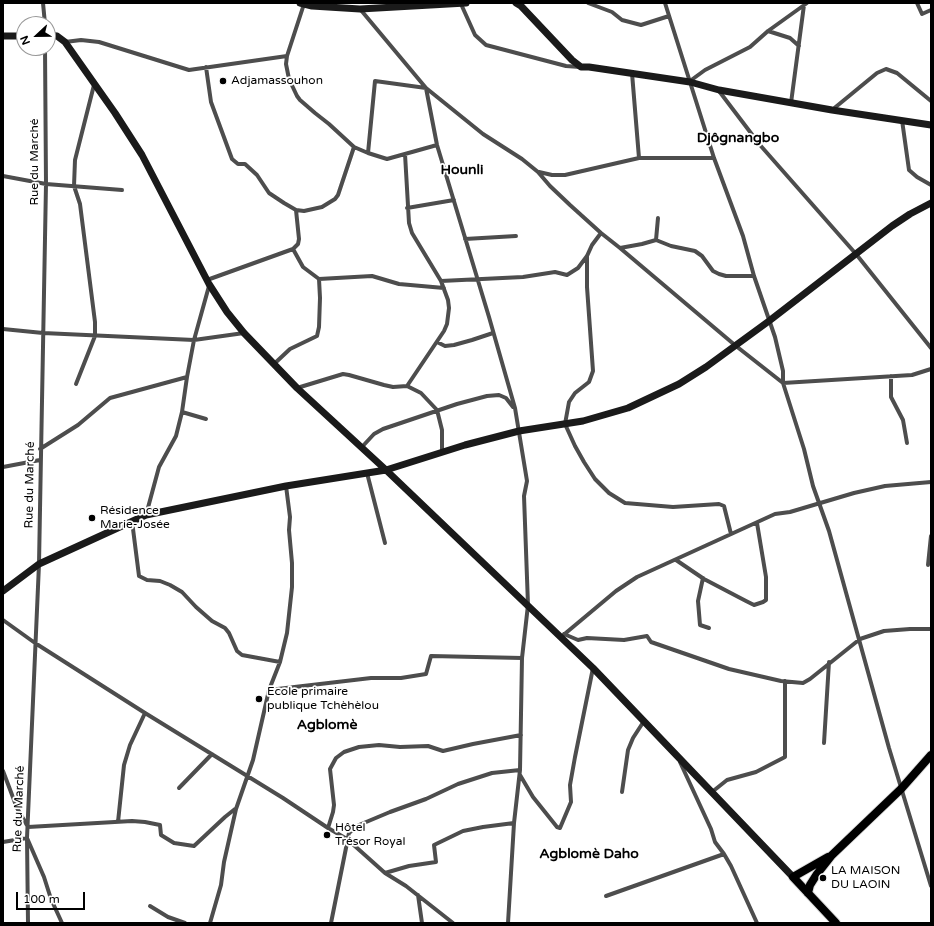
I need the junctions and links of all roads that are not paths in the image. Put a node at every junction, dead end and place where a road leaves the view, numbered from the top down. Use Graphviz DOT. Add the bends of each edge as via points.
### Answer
graph roads {
  1 [pos="43,3"];
  2 [pos="464,3"];
  3 [pos="516,3"];
  4 [pos="588,3"];
  5 [pos="665,3"];
  6 [pos="917,3"];
  7 [pos="302,4"];
  8 [pos="313,4"];
  9 [pos="426,4"];
  10 [pos="806,4"];
  11 [pos="360,8"];
  12 [pos="931,10"];
  13 [pos="44,16"];
  14 [pos="669,16"];
  15 [pos="768,31"];
  16 [pos="3,36"];
  17 [pos="16,36"];
  18 [pos="56,36"];
  19 [pos="65,42"];
  20 [pos="799,46"];
  21 [pos="45,56"];
  22 [pos="287,56"];
  23 [pos="206,67"];
  24 [pos="581,67"];
  25 [pos="632,73"];
  26 [pos="690,82"];
  27 [pos="95,83"];
  28 [pos="426,88"];
  29 [pos="719,90"];
  30 [pos="931,101"];
  31 [pos="791,103"];
  32 [pos="832,110"];
  33 [pos="902,120"];
  34 [pos="931,125"];
  35 [pos="437,145"];
  36 [pos="354,147"];
  37 [pos="368,153"];
  38 [pos="405,154"];
  39 [pos="639,158"];
  40 [pos="714,158"];
  41 [pos="538,172"];
  42 [pos="3,176"];
  43 [pos="46,184"];
  44 [pos="931,185"];
  45 [pos="74,186"];
  46 [pos="122,190"];
  47 [pos="454,200"];
  48 [pos="931,203"];
  49 [pos="407,208"];
  50 [pos="296,210"];
  51 [pos="658,218"];
  52 [pos="601,233"];
  53 [pos="516,236"];
  54 [pos="465,239"];
  55 [pos="656,240"];
  56 [pos="620,248"];
  57 [pos="293,249"];
  58 [pos="856,254"];
  59 [pos="587,256"];
  60 [pos="754,276"];
  61 [pos="319,279"];
  62 [pos="477,279"];
  63 [pos="441,281"];
  64 [pos="208,282"];
  65 [pos="444,288"];
  66 [pos="769,321"];
  67 [pos="3,329"];
  68 [pos="43,333"];
  69 [pos="244,333"];
  70 [pos="493,333"];
  71 [pos="95,336"];
  72 [pos="194,340"];
  73 [pos="437,342"];
  74 [pos="736,346"];
  75 [pos="931,348"];
  76 [pos="274,364"];
  77 [pos="931,369"];
  78 [pos="891,376"];
  79 [pos="187,377"];
  80 [pos="783,383"];
  81 [pos="76,384"];
  82 [pos="407,386"];
  83 [pos="297,388"];
  84 [pos="515,408"];
  85 [pos="437,410"];
  86 [pos="182,412"];
  87 [pos="206,419"];
  88 [pos="565,424"];
  89 [pos="519,431"];
  90 [pos="907,443"];
  91 [pos="361,448"];
  92 [pos="40,449"];
  93 [pos="442,451"];
  94 [pos="40,460"];
  95 [pos="3,467"];
  96 [pos="386,470"];
  97 [pos="367,473"];
  98 [pos="931,482"];
  99 [pos="286,486"];
  100 [pos="820,503"];
  101 [pos="146,515"];
  102 [pos="132,521"];
  103 [pos="757,523"];
  104 [pos="730,534"];
  105 [pos="931,536"];
  106 [pos="385,543"];
  107 [pos="676,560"];
  108 [pos="39,564"];
  109 [pos="928,565"];
  110 [pos="703,578"];
  111 [pos="3,591"];
  112 [pos="528,606"];
  113 [pos="3,620"];
  114 [pos="709,628"];
  115 [pos="931,629"];
  116 [pos="563,635"];
  117 [pos="860,639"];
  118 [pos="35,643"];
  119 [pos="522,658"];
  120 [pos="280,662"];
  121 [pos="829,662"];
  122 [pos="593,668"];
  123 [pos="785,682"];
  124 [pos="269,690"];
  125 [pos="145,713"];
  126 [pos="644,720"];
  127 [pos="521,735"];
  128 [pos="824,743"];
  129 [pos="675,753"];
  130 [pos="212,754"];
  131 [pos="931,755"];
  132 [pos="520,770"];
  133 [pos="3,771"];
  134 [pos="520,775"];
  135 [pos="248,777"];
  136 [pos="179,788"];
  137 [pos="901,789"];
  138 [pos="622,792"];
  139 [pos="712,792"];
  140 [pos="236,809"];
  141 [pos="118,822"];
  142 [pos="514,823"];
  143 [pos="28,826"];
  144 [pos="328,828"];
  145 [pos="27,838"];
  146 [pos="347,839"];
  147 [pos="3,842"];
  148 [pos="724,854"];
  149 [pos="832,855"];
  150 [pos="385,873"];
  151 [pos="793,877"];
  152 [pos="931,886"];
  153 [pos="808,894"];
  154 [pos="418,895"];
  155 [pos="606,896"];
  156 [pos="150,906"];
  157 [pos="28,923"];
  158 [pos="62,923"];
  159 [pos="184,923"];
  160 [pos="210,923"];
  161 [pos="331,923"];
  162 [pos="422,923"];
  163 [pos="453,923"];
  164 [pos="508,923"];
  165 [pos="757,923"];
  166 [pos="836,923"];
  1 -- 13 [label="street"];
  2 -- 9 [label="street"];
  2 -- 24 [label="street" via="475,35 486,45 566,66"];
  3 -- 24 [label="street"];
  4 -- 14 [label="street" via="612,12 622,20 641,25"];
  5 -- 14 [label="street"];
  6 -- 12 [label="street" via="922,14"];
  7 -- 8 [label="street"];
  7 -- 22 [label="street"];
  8 -- 11 [label="street"];
  9 -- 11 [label="street"];
  10 -- 15 [label="street"];
  10 -- 20 [label="street"];
  11 -- 28 [label="street"];
  14 -- 26 [label="street"];
  15 -- 20 [label="street" via="790,38"];
  15 -- 26 [label="street" via="750,47 705,70"];
  16 -- 17 [label="street"];
  18 -- 19 [label="street"];
  19 -- 23 [label="street" via="99,42 189,70"];
  19 -- 27 [label="street"];
  20 -- 31 [label="street"];
  21 -- 43 [label="street, Rue du Marché"];
  22 -- 23 [label="street"];
  22 -- 36 [label="street" via="286,71 297,96"];
  23 -- 50 [label="street" via="211,102 232,159 238,164 245,164 273,196"];
  24 -- 25 [label="street"];
  25 -- 26 [label="street"];
  25 -- 39 [label="street"];
  26 -- 29 [label="street"];
  26 -- 40 [label="street"];
  27 -- 45 [label="street" via="75,160"];
  27 -- 64 [label="street" via="142,155"];
  28 -- 35 [label="street"];
  28 -- 37 [label="street" via="375,81"];
  28 -- 41 [label="street" via="483,134"];
  29 -- 31 [label="street"];
  29 -- 58 [label="street" via="760,145"];
  30 -- 32 [label="street" via="897,73 886,68"];
  31 -- 32 [label="street"];
  32 -- 33 [label="street"];
  33 -- 34 [label="street"];
  33 -- 44 [label="street" via="910,170"];
  35 -- 38 [label="street"];
  35 -- 47 [label="street"];
  36 -- 37 [label="street"];
  36 -- 50 [label="street" via="335,199 313,209"];
  37 -- 38 [label="street" via="387,159"];
  38 -- 49 [label="street"];
  39 -- 40 [label="street"];
  39 -- 41 [label="street" via="565,175"];
  40 -- 60 [label="street" via="743,236"];
  41 -- 52 [label="street"];
  42 -- 43 [label="street"];
  43 -- 45 [label="street"];
  43 -- 68 [label="street, Rue du Marché"];
  45 -- 46 [label="street"];
  45 -- 71 [label="street" via="80,204"];
  47 -- 49 [label="street"];
  47 -- 54 [label="street"];
  48 -- 58 [label="street" via="892,226"];
  49 -- 63 [label="street" via="412,233"];
  50 -- 57 [label="street" via="299,239"];
  51 -- 55 [label="street"];
  52 -- 56 [label="street"];
  52 -- 59 [label="street"];
  53 -- 54 [label="street"];
  54 -- 62 [label="street"];
  55 -- 56 [label="street"];
  55 -- 60 [label="street" via="695,251 713,271 722,275"];
  56 -- 74 [label="street"];
  57 -- 61 [label="street" via="303,267"];
  57 -- 64 [label="street"];
  58 -- 66 [label="street"];
  58 -- 75 [label="street"];
  59 -- 62 [label="street" via="578,268 567,275 555,272 523,277"];
  59 -- 88 [label="street" via="593,371 589,382 571,398"];
  60 -- 66 [label="street"];
  61 -- 65 [label="street" via="372,276 399,284"];
  61 -- 76 [label="street" via="317,336 290,349"];
  62 -- 63 [label="street"];
  62 -- 70 [label="street"];
  63 -- 65 [label="street"];
  64 -- 69 [label="street"];
  64 -- 72 [label="street"];
  65 -- 73 [label="street" via="448,300 448,316 444,331"];
  66 -- 74 [label="street"];
  66 -- 80 [label="street" via="780,354"];
  67 -- 68 [label="street"];
  68 -- 71 [label="street"];
  68 -- 92 [label="street, Rue du Marché"];
  69 -- 72 [label="street"];
  69 -- 76 [label="street"];
  70 -- 73 [label="street" via="454,345 445,346"];
  70 -- 84 [label="street"];
  71 -- 72 [label="street"];
  71 -- 81 [label="street"];
  72 -- 79 [label="street"];
  73 -- 82 [label="street"];
  74 -- 80 [label="street"];
  74 -- 88 [label="street" via="679,384 651,398 622,410"];
  76 -- 83 [label="street"];
  77 -- 78 [label="street" via="912,375"];
  78 -- 80 [label="street"];
  78 -- 90 [label="street" via="891,398 903,420"];
  79 -- 86 [label="street"];
  79 -- 92 [label="street" via="110,398 78,425"];
  80 -- 100 [label="street"];
  82 -- 83 [label="street" via="389,386 343,374"];
  82 -- 85 [label="street" via="421,393"];
  83 -- 91 [label="street"];
  84 -- 85 [label="street" via="506,398 499,395"];
  84 -- 89 [label="street"];
  85 -- 91 [label="street" via="383,429 374,434"];
  85 -- 93 [label="street" via="442,430"];
  86 -- 87 [label="street"];
  86 -- 101 [label="street" via="176,436 159,467"];
  88 -- 89 [label="street"];
  88 -- 104 [label="street" via="595,479 625,504 673,507 719,504 724,506"];
  89 -- 93 [label="street"];
  89 -- 112 [label="street" via="527,481 524,496"];
  91 -- 96 [label="street"];
  92 -- 94 [label="street, Rue du Marché"];
  93 -- 96 [label="street"];
  94 -- 95 [label="street"];
  94 -- 108 [label="street, Rue du Marché"];
  96 -- 97 [label="street"];
  96 -- 112 [label="street"];
  97 -- 99 [label="street"];
  97 -- 106 [label="street"];
  98 -- 100 [label="street" via="885,486"];
  99 -- 101 [label="street"];
  99 -- 120 [label="street" via="290,517 292,587 287,633"];
  100 -- 103 [label="street" via="775,514"];
  100 -- 117 [label="street"];
  101 -- 102 [label="street"];
  102 -- 108 [label="street"];
  102 -- 120 [label="street" via="139,576 160,581 182,592 212,621 229,633 237,651 242,655"];
  103 -- 104 [label="street"];
  103 -- 110 [label="street" via="766,577 766,600 754,605"];
  104 -- 107 [label="street"];
  105 -- 109 [label="street"];
  107 -- 110 [label="street"];
  107 -- 116 [label="street" via="637,577"];
  108 -- 111 [label="street"];
  108 -- 118 [label="street, Rue du Marché"];
  110 -- 114 [label="street" via="698,601 700,625"];
  112 -- 116 [label="street"];
  112 -- 119 [label="street"];
  113 -- 118 [label="street"];
  115 -- 117 [label="street" via="884,631"];
  116 -- 122 [label="street"];
  116 -- 123 [label="street" via="578,640 624,640 647,636 651,642 729,669"];
  117 -- 121 [label="street"];
  117 -- 137 [label="street"];
  118 -- 125 [label="street"];
  118 -- 143 [label="street, Rue du Marché"];
  119 -- 124 [label="street" via="431,656 426,674"];
  119 -- 127 [label="street"];
  120 -- 124 [label="street"];
  121 -- 123 [label="street" via="803,683"];
  121 -- 128 [label="street"];
  122 -- 126 [label="street"];
  122 -- 134 [label="street" via="570,785 571,802 560,828 533,797"];
  123 -- 139 [label="street" via="785,756 756,772 727,780"];
  124 -- 135 [label="street"];
  125 -- 130 [label="street"];
  125 -- 141 [label="street" via="124,765"];
  126 -- 129 [label="street"];
  126 -- 138 [label="street" via="628,750"];
  127 -- 132 [label="street"];
  127 -- 144 [label="street" via="443,751 428,746 378,745 344,752 336,758 330,768 334,805"];
  129 -- 139 [label="street"];
  129 -- 148 [label="street" via="715,842"];
  130 -- 135 [label="street"];
  130 -- 136 [label="street"];
  131 -- 137 [label="main road"];
  132 -- 134 [label="street"];
  132 -- 146 [label="street" via="492,773 458,784 359,825 349,833"];
  133 -- 143 [label="street" via="17,808"];
  134 -- 142 [label="street"];
  135 -- 140 [label="street"];
  135 -- 144 [label="street"];
  137 -- 149 [label="main road"];
  137 -- 152 [label="street"];
  139 -- 151 [label="street"];
  140 -- 141 [label="street" via="225,816 194,846 174,842 161,835 160,825"];
  140 -- 160 [label="street" via="221,885"];
  141 -- 143 [label="street"];
  142 -- 150 [label="street" via="463,831 434,845 436,862 397,868"];
  142 -- 164 [label="street"];
  143 -- 145 [label="street, Rue du Marché"];
  144 -- 146 [label="street"];
  145 -- 147 [label="street"];
  145 -- 157 [label="street, Rue du Marché"];
  145 -- 158 [label="street"];
  146 -- 150 [label="street"];
  146 -- 161 [label="street"];
  148 -- 155 [label="street"];
  148 -- 165 [label="street"];
  149 -- 151 [label="main road"];
  149 -- 153 [label="main road" via="810,885"];
  150 -- 154 [label="street"];
  151 -- 153 [label="main road"];
  153 -- 166 [label="main road"];
  154 -- 162 [label="street"];
  154 -- 163 [label="street"];
  156 -- 159 [label="street"];
}
